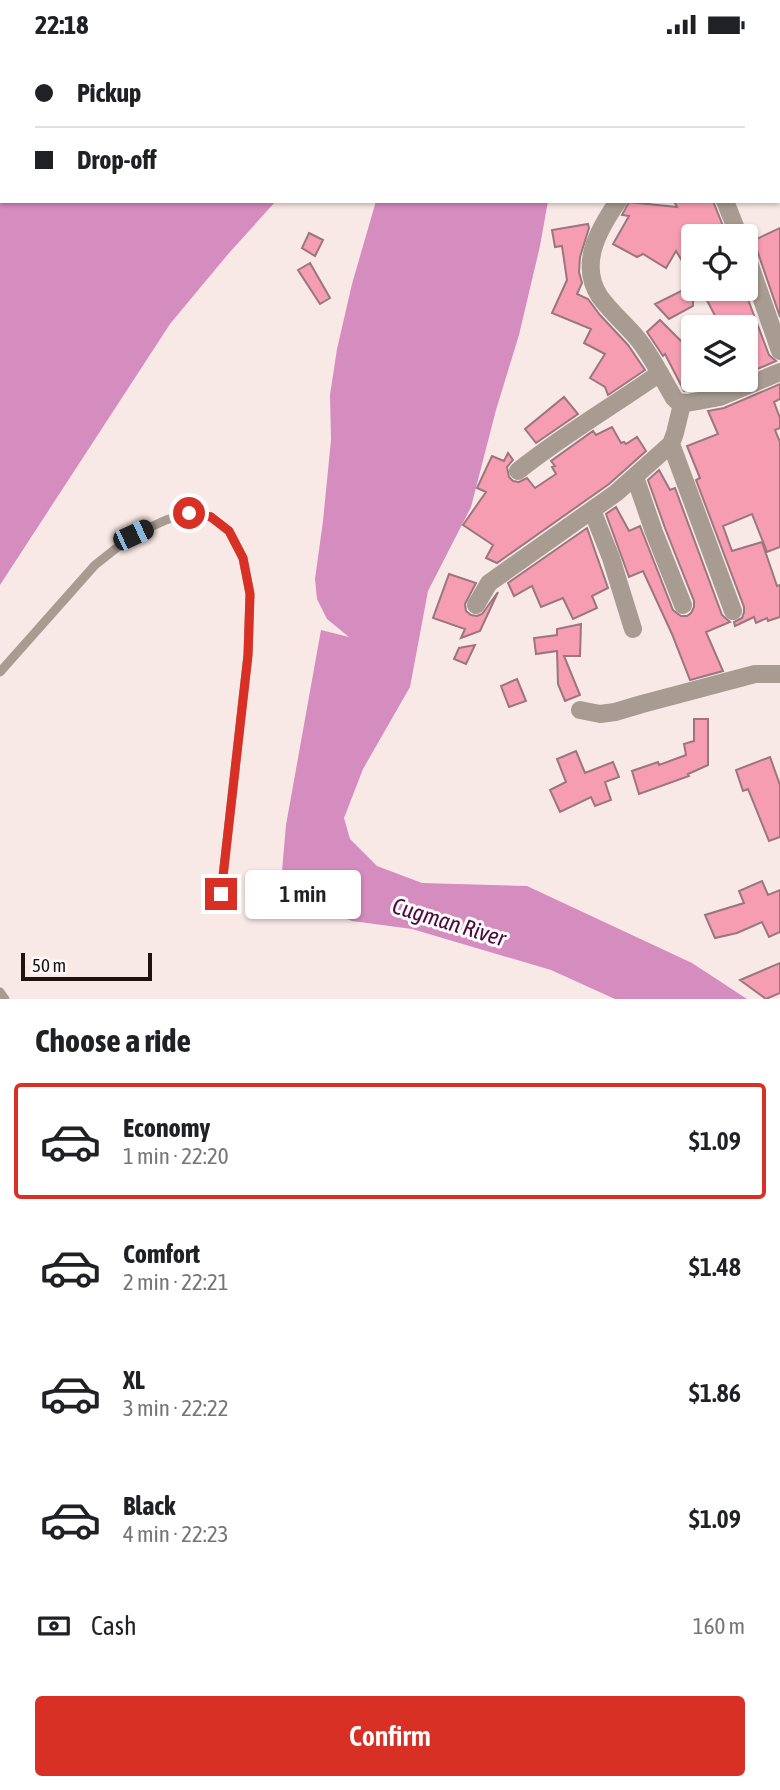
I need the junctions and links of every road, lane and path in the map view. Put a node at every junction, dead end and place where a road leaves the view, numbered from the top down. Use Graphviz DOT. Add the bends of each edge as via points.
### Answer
graph roads {
  1 [pos="617,203"];
  2 [pos="726,203"];
  3 [pos="734,224"];
  4 [pos="758,288"];
  5 [pos="780,351"];
  6 [pos="780,372"];
  7 [pos="660,373"];
  8 [pos="682,404"];
  9 [pos="671,444"];
  10 [pos="518,471"];
  11 [pos="635,477"];
  12 [pos="592,510"];
  13 [pos="476,605"];
  14 [pos="682,605"];
  15 [pos="733,611"];
  16 [pos="633,629"];
  17 [pos="0,672"];
  18 [pos="780,674"];
  19 [pos="580,710"];
  20 [pos="221,894"];
  21 [pos="0,992"];
  22 [pos="5,999"];
  1 -- 7 [label="street" via="590,258 593,282"];
  2 -- 3 [label="street"];
  4 -- 5 [label="street"];
  6 -- 8 [label="street" via="720,397"];
  7 -- 8 [label="street"];
  7 -- 10 [label="street"];
  8 -- 9 [label="street"];
  9 -- 11 [label="street"];
  9 -- 15 [label="street"];
  11 -- 12 [label="street"];
  11 -- 14 [label="street"];
  12 -- 13 [label="street" via="489,583"];
  12 -- 16 [label="street"];
  17 -- 20 [label="lane" via="95,565 133,535 189,513 211,517 229,531 243,558 250,594 248,655"];
  18 -- 19 [label="street" via="755,674 615,712"];
  21 -- 22 [label="lane"];
}
